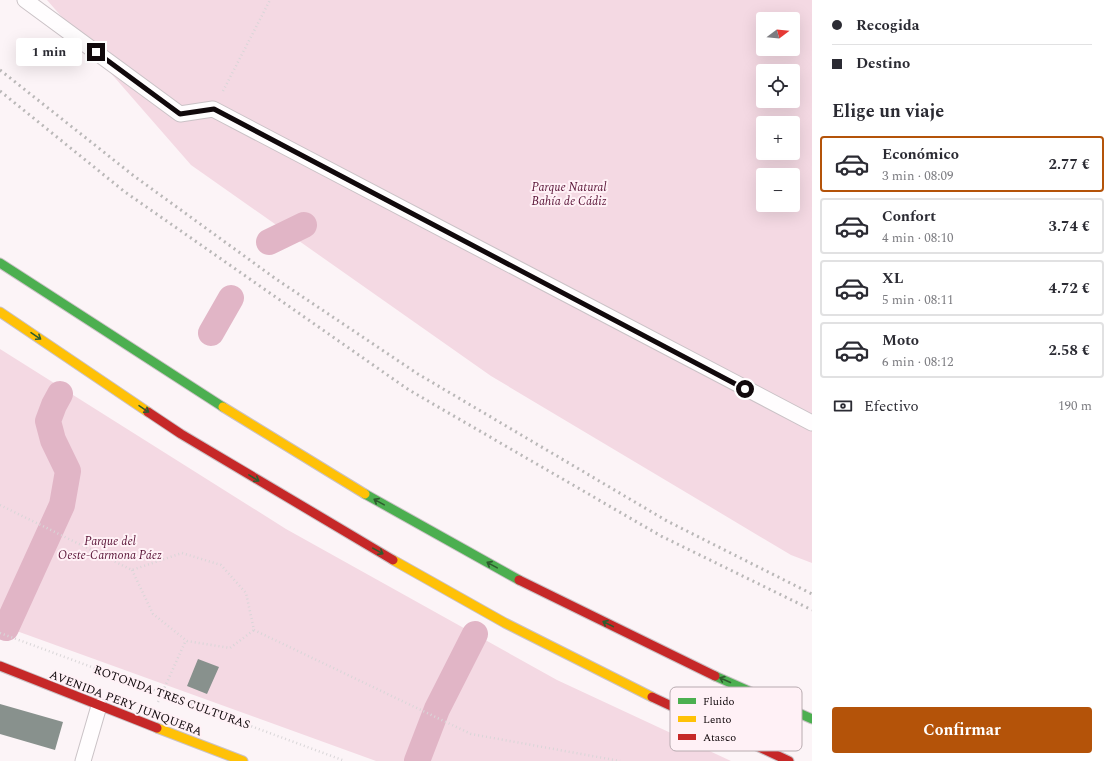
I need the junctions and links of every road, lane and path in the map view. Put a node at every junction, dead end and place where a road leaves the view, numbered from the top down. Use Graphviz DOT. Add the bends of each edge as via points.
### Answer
graph roads {
  1 [pos="25,0"];
  2 [pos="270,0"];
  3 [pos="214,109"];
  4 [pos="0,263"];
  5 [pos="0,312"];
  6 [pos="812,423"];
  7 [pos="0,505"];
  8 [pos="132,570"];
  9 [pos="254,630"];
  10 [pos="0,632"];
  11 [pos="186,640"];
  12 [pos="0,666"];
  13 [pos="740,687"];
  14 [pos="162,693"];
  15 [pos="99,706"];
  16 [pos="670,706"];
  17 [pos="802,715"];
  18 [pos="812,719"];
  19 [pos="148,725"];
  20 [pos="767,751"];
  21 [pos="83,761"];
  22 [pos="243,761"];
  23 [pos="345,761"];
  24 [pos="620,761"];
  25 [pos="789,761"];
  1 -- 3 [label="lane" via="180,114"];
  2 -- 3 [label="path"];
  3 -- 6 [label="lane"];
  13 -- 4 [label="main road, one-way" via="519,580 374,499 209,399"];
  5 -- 16 [label="main road, one-way" via="182,434 342,531 512,626"];
  7 -- 8 [label="path"];
  8 -- 9 [label="path" via="182,553 221,565 246,593"];
  8 -- 11 [label="path" via="153,614"];
  9 -- 11 [label="path" via="230,648"];
  9 -- 24 [label="path" via="471,734"];
  10 -- 14 [label="path, ROTONDA TRES CULTURAS"];
  11 -- 14 [label="path"];
  12 -- 15 [label="main road, AVENIDA PERY JUNQUERA"];
  14 -- 19 [label="path"];
  14 -- 23 [label="path, ROTONDA TRES CULTURAS"];
  15 -- 19 [label="main road, AVENIDA PERY JUNQUERA"];
  15 -- 21 [label="lane"];
  18 -- 17 [label="main road, one-way"];
  19 -- 22 [label="main road, AVENIDA PERY JUNQUERA"];
  20 -- 25 [label="main road, one-way"];
}
